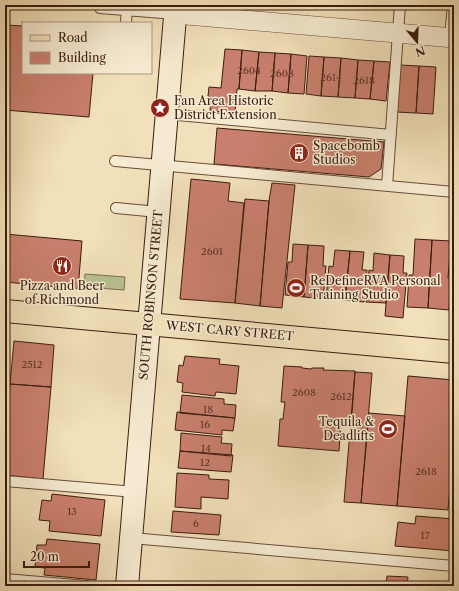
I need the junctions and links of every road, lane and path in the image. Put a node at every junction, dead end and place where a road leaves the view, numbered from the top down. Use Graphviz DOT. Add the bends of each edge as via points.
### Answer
graph roads {
  1 [pos="400,5"];
  2 [pos="453,5"];
  3 [pos="100,8"];
  4 [pos="127,8"];
  5 [pos="175,10"];
  6 [pos="126,22"];
  7 [pos="398,32"];
  8 [pos="452,38"];
  9 [pos="167,114"];
  10 [pos="391,135"];
  11 [pos="115,161"];
  12 [pos="162,165"];
  13 [pos="387,186"];
  14 [pos="454,192"];
  15 [pos="116,208"];
  16 [pos="158,212"];
  17 [pos="5,311"];
  18 [pos="149,324"];
  19 [pos="454,352"];
  20 [pos="5,481"];
  21 [pos="135,492"];
  22 [pos="131,538"];
  23 [pos="454,566"];
  24 [pos="5,579"];
  25 [pos="87,586"];
  26 [pos="127,586"];
  1 -- 7 [label="lane"];
  2 -- 8 [label="lane"];
  3 -- 4 [label="lane"];
  4 -- 5 [label="lane"];
  4 -- 6 [label="lane"];
  5 -- 7 [label="street"];
  5 -- 9 [label="street, SOUTH ROBINSON STREET"];
  7 -- 8 [label="street"];
  7 -- 10 [label="lane"];
  9 -- 10 [label="lane"];
  9 -- 12 [label="street, SOUTH ROBINSON STREET"];
  10 -- 13 [label="lane"];
  11 -- 12 [label="lane"];
  12 -- 13 [label="lane"];
  12 -- 16 [label="street, SOUTH ROBINSON STREET"];
  13 -- 14 [label="lane"];
  15 -- 16 [label="lane"];
  16 -- 18 [label="street, SOUTH ROBINSON STREET"];
  17 -- 18 [label="main road, WEST CARY STREET"];
  18 -- 19 [label="main road, WEST CARY STREET"];
  18 -- 21 [label="street, SOUTH ROBINSON STREET"];
  20 -- 21 [label="lane"];
  21 -- 22 [label="street, SOUTH ROBINSON STREET"];
  22 -- 23 [label="lane"];
  22 -- 26 [label="street, SOUTH ROBINSON STREET"];
  24 -- 25 [label="lane"];
}
